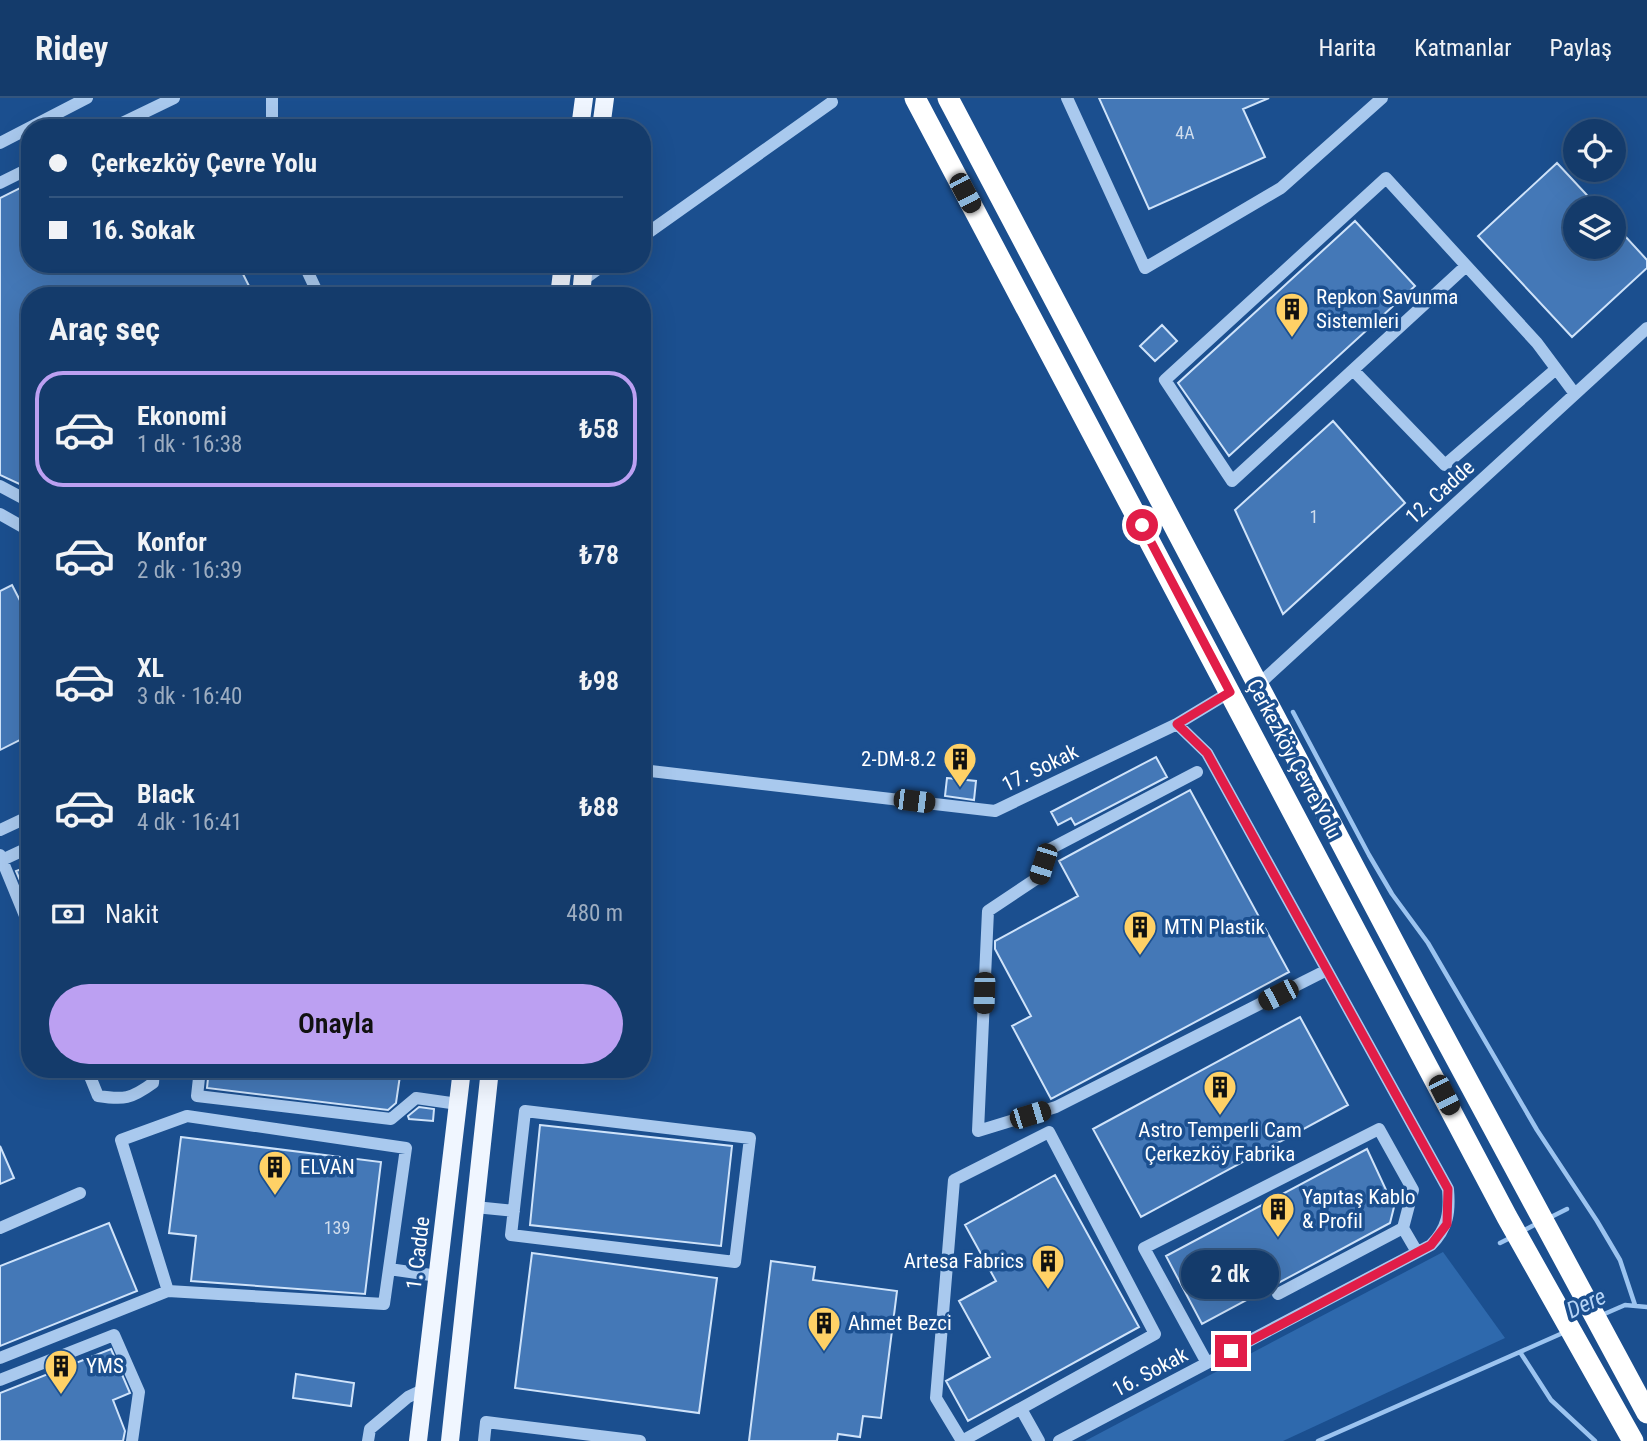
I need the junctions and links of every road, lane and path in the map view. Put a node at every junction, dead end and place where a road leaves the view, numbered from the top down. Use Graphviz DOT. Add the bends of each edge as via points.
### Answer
graph roads {
  1 [pos="87,98"];
  2 [pos="174,98"];
  3 [pos="272,98"];
  4 [pos="584,98"];
  5 [pos="605,98"];
  6 [pos="915,98"];
  7 [pos="948,98"];
  8 [pos="1067,98"];
  9 [pos="1382,98"];
  10 [pos="832,102"];
  11 [pos="46,119"];
  12 [pos="131,119"];
  13 [pos="271,119"];
  14 [pos="581,119"];
  15 [pos="602,119"];
  16 [pos="21,132"];
  17 [pos="0,143"];
  18 [pos="21,172"];
  19 [pos="0,183"];
  20 [pos="651,231"];
  21 [pos="1466,265"];
  22 [pos="1647,328"];
  23 [pos="1556,369"];
  24 [pos="1353,370"];
  25 [pos="1575,394"];
  26 [pos="0,486"];
  27 [pos="21,497"];
  28 [pos="0,514"];
  29 [pos="21,525"];
  30 [pos="1259,684"];
  31 [pos="1230,692"];
  32 [pos="1177,724"];
  33 [pos="651,770"];
  34 [pos="1197,772"];
  35 [pos="21,820"];
  36 [pos="0,830"];
  37 [pos="21,850"];
  38 [pos="1,857"];
  39 [pos="21,906"];
  40 [pos="1328,970"];
  41 [pos="91,1078"];
  42 [pos="153,1078"];
  43 [pos="199,1078"];
  44 [pos="461,1078"];
  45 [pos="489,1078"];
  46 [pos="458,1104"];
  47 [pos="79,1193"];
  48 [pos="475,1207"];
  49 [pos="514,1211"];
  50 [pos="0,1228"];
  51 [pos="1404,1228"];
  52 [pos="1417,1252"];
  53 [pos="389,1269"];
  54 [pos="438,1276"];
  55 [pos="168,1291"];
  56 [pos="1278,1294"];
  57 [pos="0,1358"];
  58 [pos="1207,1363"];
  59 [pos="0,1380"];
  60 [pos="425,1389"];
  61 [pos="1021,1409"];
  62 [pos="1647,1413"];
  63 [pos="132,1441"];
  64 [pos="368,1441"];
  65 [pos="418,1441"];
  66 [pos="450,1441"];
  67 [pos="484,1441"];
  68 [pos="640,1441"];
  69 [pos="962,1441"];
  70 [pos="1039,1441"];
  71 [pos="1059,1441"];
  72 [pos="1633,1441"];
  1 -- 11 [label="street"];
  2 -- 12 [label="street"];
  3 -- 13 [label="street"];
  4 -- 14 [label="main road"];
  5 -- 15 [label="main road"];
  6 -- 31 [label="highway, Çerkezköy Çevre Yolu"];
  7 -- 30 [label="highway"];
  8 -- 9 [label="street" via="1145,268 1281,188"];
  10 -- 20 [label="street"];
  16 -- 17 [label="street"];
  18 -- 19 [label="street"];
  21 -- 23 [label="street"];
  21 -- 24 [label="street"];
  21 -- 24 [label="street" via="1387,178 1165,380 1231,481"];
  22 -- 25 [label="street, 12. Cadde"];
  23 -- 24 [label="street" via="1445,466"];
  23 -- 25 [label="street"];
  25 -- 30 [label="street, 12. Cadde"];
  26 -- 27 [label="street"];
  28 -- 29 [label="street"];
  30 -- 62 [label="highway"];
  31 -- 32 [label="street, 17. Sokak"];
  31 -- 72 [label="highway, Çerkezköy Çevre Yolu" via="1507,1217"];
  32 -- 33 [label="street, 17. Sokak" via="995,811"];
  32 -- 40 [label="street, 16. Sokak" via="1207,753"];
  34 -- 40 [label="street" via="1048,850 1039,877 988,911 978,1131 1056,1107"];
  35 -- 36 [label="street"];
  37 -- 38 [label="street"];
  38 -- 39 [label="street"];
  40 -- 52 [label="street, 16. Sokak" via="1448,1189 1447,1224 1431,1245"];
  41 -- 42 [label="street" via="98,1096 123,1099 138,1094"];
  43 -- 46 [label="street" via="197,1096 391,1119 416,1098"];
  44 -- 46 [label="main road, 1. Cadde"];
  45 -- 48 [label="main road"];
  46 -- 54 [label="main road, 1. Cadde"];
  47 -- 50 [label="street"];
  48 -- 49 [label="street"];
  48 -- 66 [label="main road"];
  49 -- 49 [label="street" via="511,1234 735,1262 750,1138 526,1111"];
  51 -- 52 [label="street"];
  51 -- 56 [label="street"];
  51 -- 58 [label="street" via="1413,1190 1379,1129 1144,1248"];
  52 -- 58 [label="street, 16. Sokak"];
  53 -- 54 [label="street"];
  53 -- 55 [label="street" via="384,1304"];
  53 -- 55 [label="street" via="406,1147 187,1116 121,1140"];
  54 -- 60 [label="main road, 1. Cadde"];
  55 -- 57 [label="street"];
  58 -- 71 [label="street, 16. Sokak"];
  59 -- 63 [label="street" via="114,1335 139,1392"];
  60 -- 64 [label="street" via="408,1397 370,1429"];
  60 -- 65 [label="main road, 1. Cadde"];
  61 -- 69 [label="street"];
  61 -- 69 [label="street" via="1155,1334 1049,1132 954,1180 936,1398"];
  61 -- 70 [label="street"];
  67 -- 68 [label="street" via="486,1422"];
}
